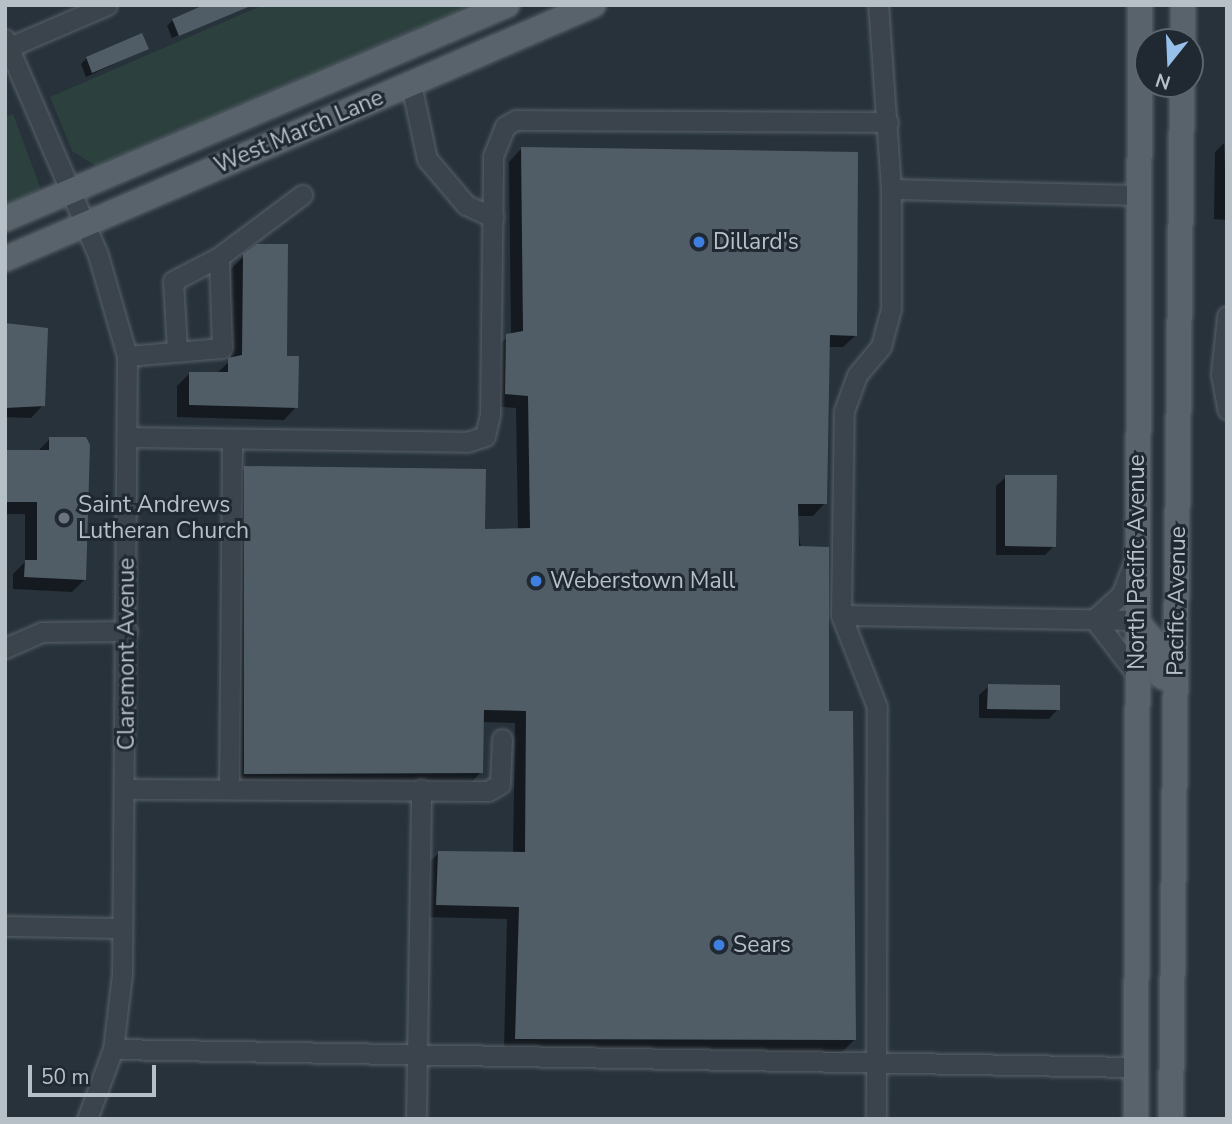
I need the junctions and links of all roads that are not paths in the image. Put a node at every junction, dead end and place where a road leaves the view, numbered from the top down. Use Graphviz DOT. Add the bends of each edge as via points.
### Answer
graph roads {
  1 [pos="107,5"];
  2 [pos="507,5"];
  3 [pos="593,5"];
  4 [pos="878,5"];
  5 [pos="1140,5"];
  6 [pos="1183,5"];
  7 [pos="1183,28"];
  8 [pos="6,45"];
  9 [pos="411,84"];
  10 [pos="1182,98"];
  11 [pos="888,122"];
  12 [pos="891,189"];
  13 [pos="72,191"];
  14 [pos="302,195"];
  15 [pos="1139,195"];
  16 [pos="492,217"];
  17 [pos="5,219"];
  18 [pos="86,224"];
  19 [pos="219,257"];
  20 [pos="5,258"];
  21 [pos="1227,316"];
  22 [pos="177,350"];
  23 [pos="127,356"];
  24 [pos="1227,409"];
  25 [pos="127,437"];
  26 [pos="232,439"];
  27 [pos="1137,555"];
  28 [pos="841,615"];
  29 [pos="1094,619"];
  30 [pos="1136,620"];
  31 [pos="127,631"];
  32 [pos="5,648"];
  33 [pos="1137,675"];
  34 [pos="502,739"];
  35 [pos="127,789"];
  36 [pos="229,789"];
  37 [pos="421,789"];
  38 [pos="1174,793"];
  39 [pos="5,926"];
  40 [pos="122,928"];
  41 [pos="113,1049"];
  42 [pos="417,1055"];
  43 [pos="876,1062"];
  44 [pos="1137,1067"];
  45 [pos="87,1119"];
  46 [pos="416,1119"];
  47 [pos="876,1119"];
  48 [pos="1136,1119"];
  49 [pos="1171,1119"];
  1 -- 8 [label="street"];
  2 -- 13 [label="main road, West March Lane"];
  3 -- 9 [label="main road, West March Lane"];
  4 -- 11 [label="street"];
  5 -- 15 [label="main road, North Pacific Avenue"];
  6 -- 7 [label="main road"];
  8 -- 13 [label="street, Claremont Avenue"];
  9 -- 16 [label="street" via="427,159 455,196"];
  9 -- 18 [label="main road, West March Lane"];
  10 -- 38 [label="main road, Pacific Avenue"];
  11 -- 12 [label="street"];
  11 -- 16 [label="street" via="516,120 496,141"];
  12 -- 15 [label="street"];
  12 -- 28 [label="street" via="889,326 849,390 844,411"];
  13 -- 17 [label="main road, West March Lane"];
  13 -- 18 [label="street, Claremont Avenue"];
  14 -- 19 [label="street"];
  15 -- 27 [label="main road, North Pacific Avenue"];
  16 -- 26 [label="street" via="485,436 467,442"];
  18 -- 20 [label="main road, West March Lane"];
  18 -- 23 [label="street, Claremont Avenue"];
  19 -- 22 [label="street" via="173,281"];
  19 -- 22 [label="street" via="222,348"];
  21 -- 24 [label="street" via="1221,374"];
  22 -- 23 [label="street"];
  23 -- 25 [label="street, Claremont Avenue"];
  25 -- 26 [label="street"];
  25 -- 31 [label="street, Claremont Avenue"];
  26 -- 36 [label="street"];
  27 -- 29 [label="street" via="1122,594"];
  27 -- 30 [label="main road, North Pacific Avenue"];
  28 -- 29 [label="street"];
  28 -- 43 [label="street" via="877,707"];
  29 -- 30 [label="street"];
  29 -- 33 [label="street"];
  30 -- 33 [label="main road, North Pacific Avenue"];
  30 -- 38 [label="main road" via="1163,652 1163,776"];
  31 -- 32 [label="street" via="42,632"];
  31 -- 35 [label="street, Claremont Avenue"];
  33 -- 44 [label="main road, North Pacific Avenue"];
  34 -- 37 [label="street" via="496,789"];
  35 -- 36 [label="street"];
  35 -- 40 [label="street, Claremont Avenue"];
  36 -- 37 [label="street"];
  37 -- 42 [label="street"];
  38 -- 49 [label="main road, Pacific Avenue"];
  39 -- 40 [label="street"];
  40 -- 41 [label="street, Claremont Avenue"];
  41 -- 42 [label="street"];
  41 -- 45 [label="street, Claremont Avenue"];
  42 -- 43 [label="street"];
  42 -- 46 [label="street"];
  43 -- 44 [label="street"];
  43 -- 47 [label="street"];
  44 -- 48 [label="main road, North Pacific Avenue"];
}
